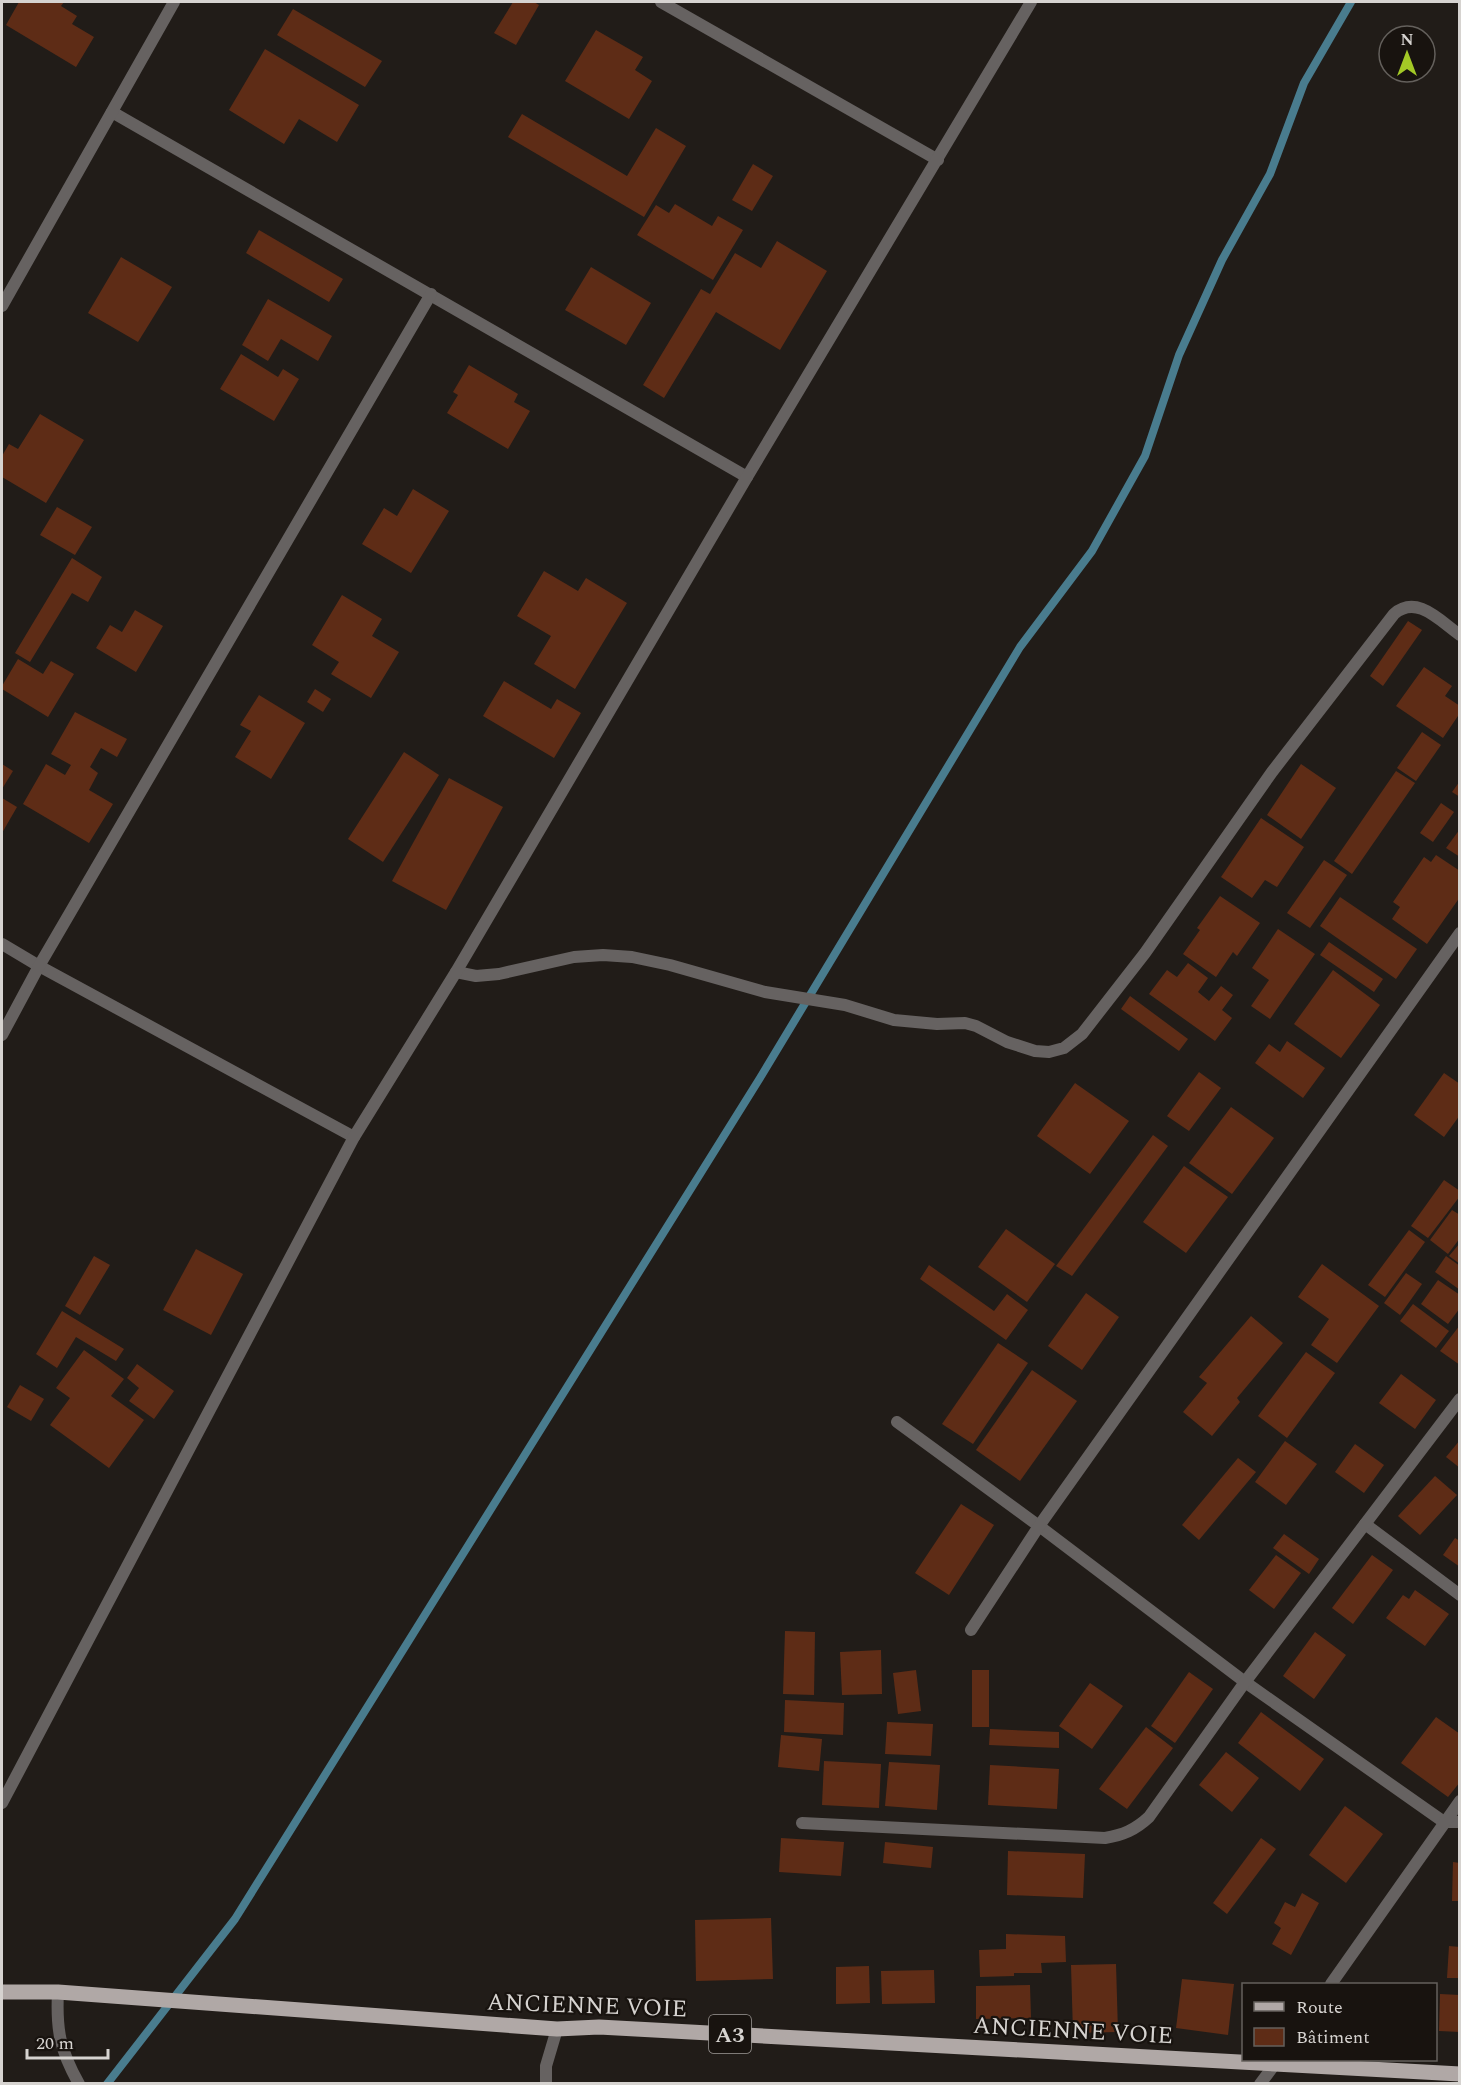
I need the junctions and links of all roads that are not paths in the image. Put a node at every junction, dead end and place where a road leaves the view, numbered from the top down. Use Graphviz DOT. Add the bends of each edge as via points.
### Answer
graph roads {
  1 [pos="174,2"];
  2 [pos="661,2"];
  3 [pos="1031,2"];
  4 [pos="112,112"];
  5 [pos="938,160"];
  6 [pos="431,294"];
  7 [pos="2,306"];
  8 [pos="747,477"];
  9 [pos="1460,635"];
  10 [pos="1460,933"];
  11 [pos="2,944"];
  12 [pos="39,966"];
  13 [pos="456,972"];
  14 [pos="2,1035"];
  15 [pos="354,1137"];
  16 [pos="1460,1399"];
  17 [pos="897,1422"];
  18 [pos="1365,1524"];
  19 [pos="1039,1526"];
  20 [pos="1460,1595"];
  21 [pos="971,1629"];
  22 [pos="1245,1682"];
  23 [pos="1460,1801"];
  24 [pos="2,1803"];
  25 [pos="1444,1822"];
  26 [pos="1460,1822"];
  27 [pos="802,1823"];
  28 [pos="1331,1983"];
  29 [pos="2,1992"];
  30 [pos="58,1992"];
  31 [pos="557,2029"];
  32 [pos="1242,2059"];
  33 [pos="1277,2061"];
  34 [pos="1460,2074"];
  35 [pos="79,2084"];
  36 [pos="546,2084"];
  37 [pos="1260,2084"];
  1 -- 4 [label="street"];
  2 -- 5 [label="street"];
  3 -- 5 [label="street"];
  4 -- 6 [label="street"];
  4 -- 7 [label="street"];
  5 -- 8 [label="street"];
  6 -- 8 [label="street"];
  6 -- 12 [label="street"];
  8 -- 13 [label="street"];
  9 -- 13 [label="street" via="1419,607 1402,608 1394,614 1272,772 1145,953 1082,1034 1064,1048 1035,1051 965,1023 894,1020 632,957 574,957 476,976"];
  10 -- 19 [label="street"];
  11 -- 12 [label="street"];
  12 -- 14 [label="street"];
  12 -- 15 [label="street"];
  13 -- 15 [label="street"];
  15 -- 24 [label="street"];
  16 -- 18 [label="street"];
  17 -- 19 [label="street"];
  18 -- 20 [label="street"];
  18 -- 22 [label="street"];
  19 -- 21 [label="street"];
  19 -- 22 [label="street"];
  22 -- 25 [label="street"];
  22 -- 27 [label="street" via="1149,1817 1121,1835 1105,1838"];
  23 -- 25 [label="street"];
  25 -- 26 [label="street"];
  25 -- 28 [label="street"];
  29 -- 30 [label="main road, ANCIENNE VOIE / A3"];
  30 -- 31 [label="main road, ANCIENNE VOIE / A3"];
  30 -- 35 [label="street" via="57,2023 63,2052"];
  31 -- 32 [label="main road, ANCIENNE VOIE / A3"];
  31 -- 36 [label="street" via="546,2066"];
  33 -- 34 [label="main road, ANCIENNE VOIE / A3"];
  33 -- 37 [label="street"];
}
